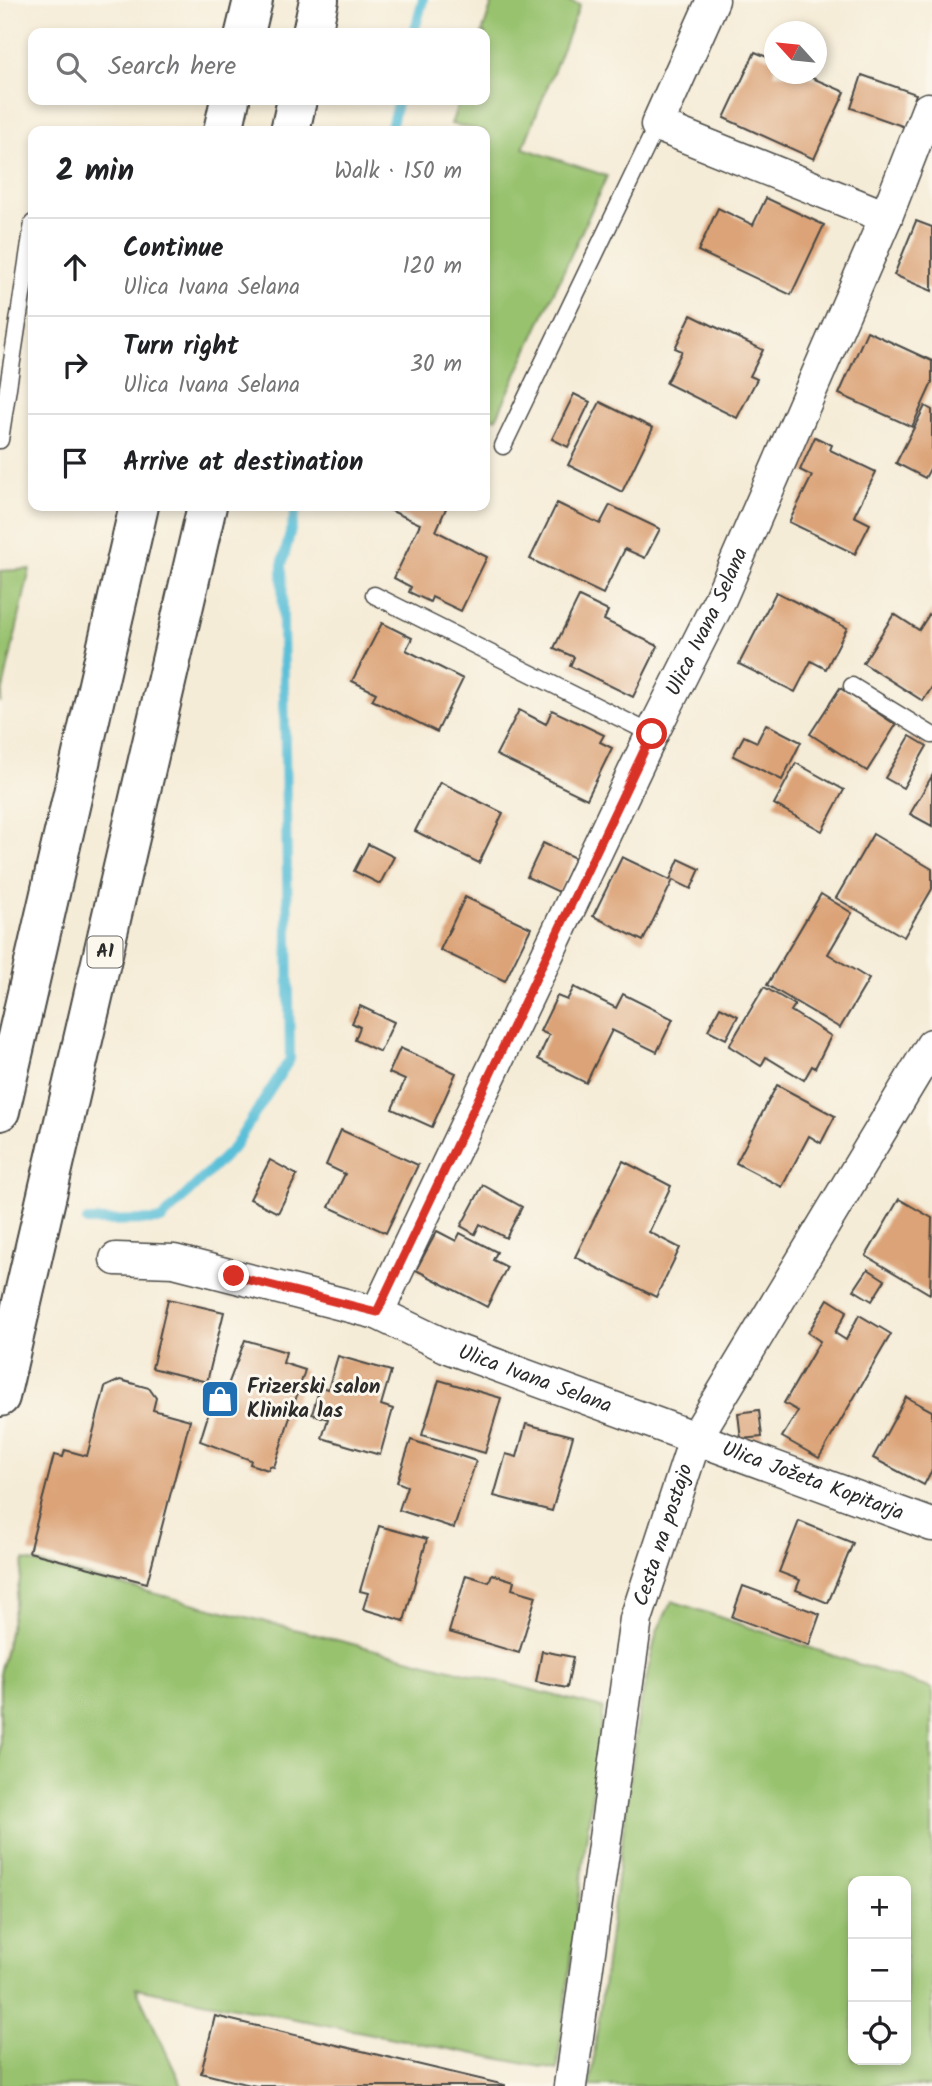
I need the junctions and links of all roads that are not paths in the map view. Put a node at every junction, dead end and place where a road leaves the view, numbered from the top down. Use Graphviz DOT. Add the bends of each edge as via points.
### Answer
graph roads {
  1 [pos="253,0"];
  2 [pos="319,0"];
  3 [pos="713,0"];
  4 [pos="247,28"];
  5 [pos="313,28"];
  6 [pos="229,105"];
  7 [pos="296,105"];
  8 [pos="928,109"];
  9 [pos="657,125"];
  10 [pos="224,126"];
  11 [pos="291,126"];
  12 [pos="886,217"];
  13 [pos="28,256"];
  14 [pos="0,440"];
  15 [pos="503,446"];
  16 [pos="138,511"];
  17 [pos="206,511"];
  18 [pos="374,595"];
  19 [pos="852,686"];
  20 [pos="652,734"];
  21 [pos="932,735"];
  22 [pos="932,1045"];
  23 [pos="0,1111"];
  24 [pos="116,1259"];
  25 [pos="377,1312"];
  26 [pos="0,1397"];
  27 [pos="695,1439"];
  28 [pos="932,1525"];
  29 [pos="570,2086"];
  1 -- 4 [label="highway"];
  2 -- 5 [label="highway"];
  3 -- 9 [label="street"];
  6 -- 10 [label="highway"];
  7 -- 11 [label="highway"];
  8 -- 12 [label="street, Ulica Ivana Selana"];
  9 -- 12 [label="street"];
  9 -- 15 [label="lane"];
  12 -- 20 [label="street, Ulica Ivana Selana" via="720,599"];
  13 -- 14 [label="lane"];
  16 -- 23 [label="highway"];
  17 -- 26 [label="highway, A1"];
  18 -- 20 [label="lane"];
  19 -- 21 [label="lane"];
  20 -- 25 [label="street, Ulica Ivana Selana"];
  22 -- 27 [label="street, Cesta na postajo"];
  24 -- 25 [label="street, Ulica Ivana Selana" via="174,1261"];
  25 -- 27 [label="street, Ulica Ivana Selana" via="450,1348"];
  27 -- 28 [label="street, Ulica Jožeta Kopitarja"];
  27 -- 29 [label="street, Cesta na postajo" via="636,1619"];
}
